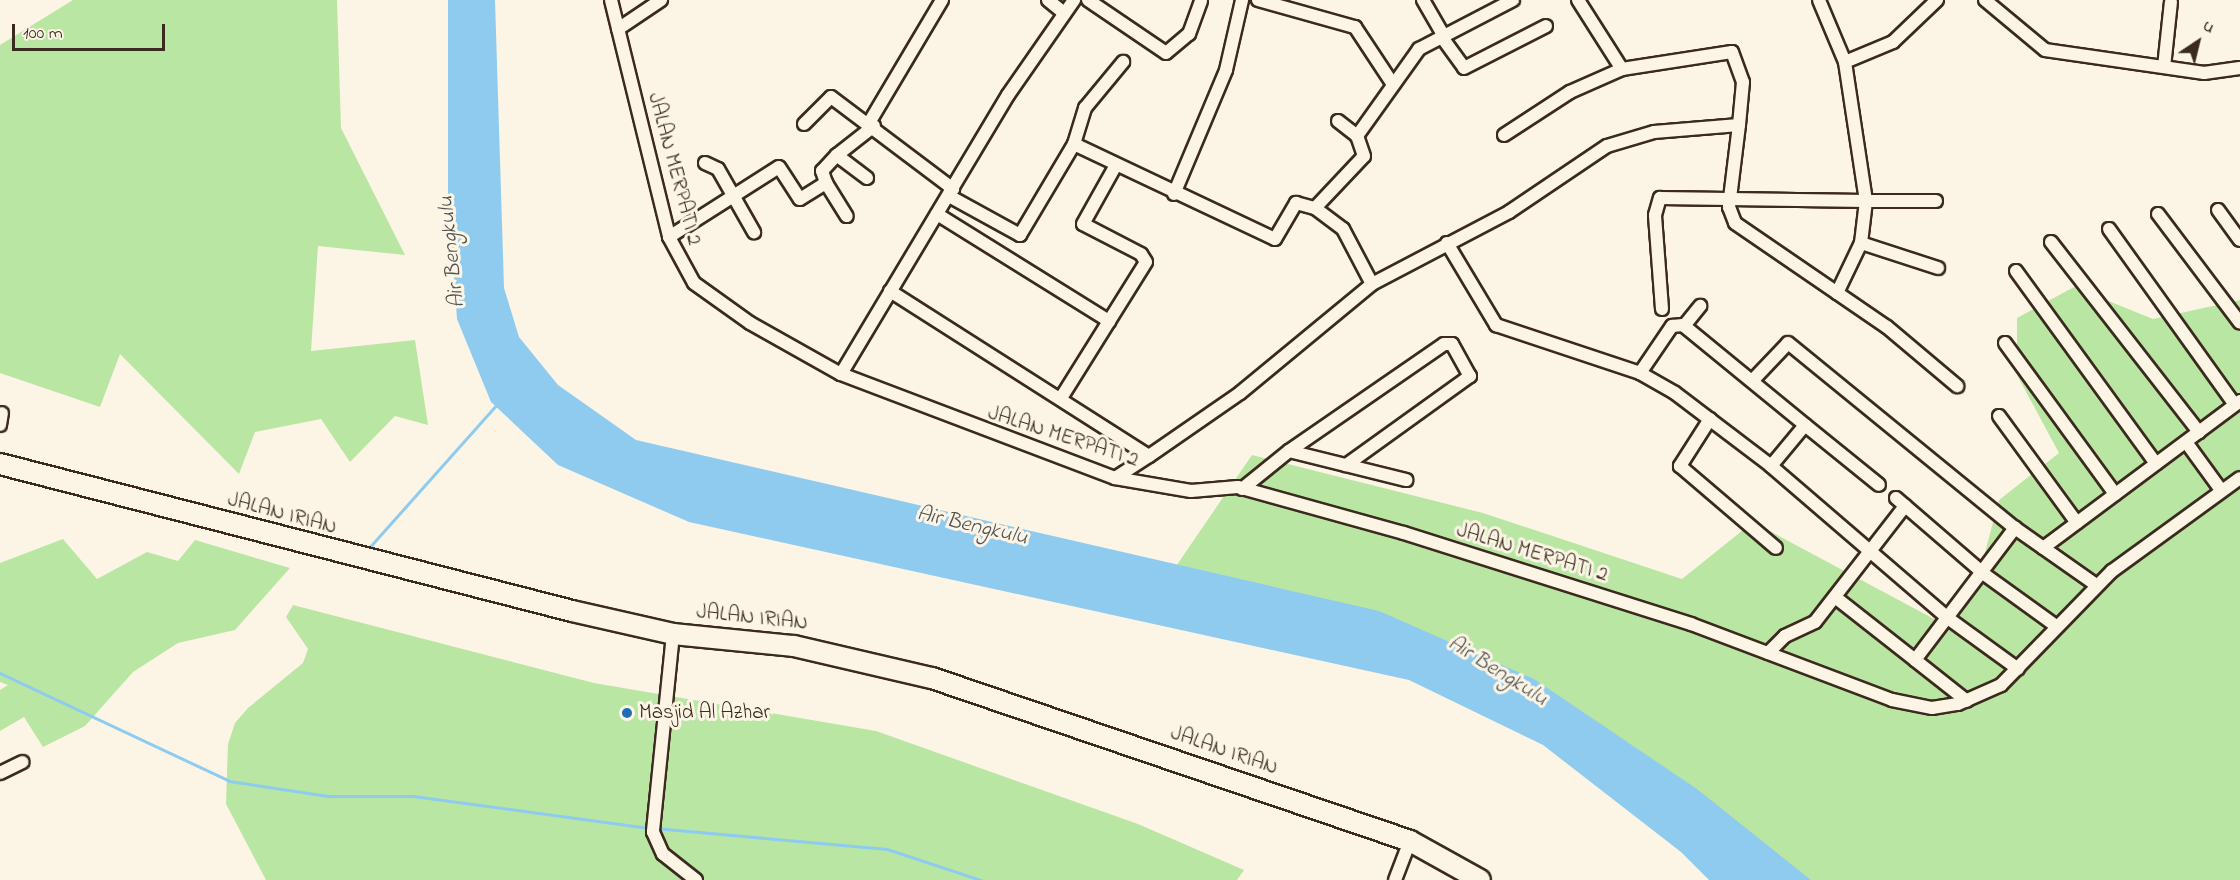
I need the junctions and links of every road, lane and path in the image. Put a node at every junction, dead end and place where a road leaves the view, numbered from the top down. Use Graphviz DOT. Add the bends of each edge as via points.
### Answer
graph roads {
  1 [pos="611,0"];
  2 [pos="661,0"];
  3 [pos="942,0"];
  4 [pos="1048,0"];
  5 [pos="1074,0"];
  6 [pos="1088,0"];
  7 [pos="1242,0"];
  8 [pos="1258,0"];
  9 [pos="1423,0"];
  10 [pos="1513,0"];
  11 [pos="1578,0"];
  12 [pos="1819,0"];
  13 [pos="1937,0"];
  14 [pos="1985,0"];
  15 [pos="1201,1"];
  16 [pos="2171,2"];
  17 [pos="1064,13"];
  18 [pos="1546,26"];
  19 [pos="618,29"];
  20 [pos="1442,35"];
  21 [pos="1123,62"];
  22 [pos="1845,62"];
  23 [pos="2164,67"];
  24 [pos="2240,68"];
  25 [pos="1622,69"];
  26 [pos="1392,83"];
  27 [pos="1338,121"];
  28 [pos="804,124"];
  29 [pos="872,125"];
  30 [pos="1739,125"];
  31 [pos="1504,135"];
  32 [pos="1357,136"];
  33 [pos="1074,144"];
  34 [pos="837,155"];
  35 [pos="705,163"];
  36 [pos="1116,165"];
  37 [pos="867,178"];
  38 [pos="826,183"];
  39 [pos="951,192"];
  40 [pos="1174,194"];
  41 [pos="1731,195"];
  42 [pos="734,196"];
  43 [pos="1866,201"];
  44 [pos="1936,201"];
  45 [pos="1315,208"];
  46 [pos="2218,210"];
  47 [pos="937,214"];
  48 [pos="2158,214"];
  49 [pos="847,216"];
  50 [pos="2109,228"];
  51 [pos="754,232"];
  52 [pos="669,237"];
  53 [pos="2240,240"];
  54 [pos="2051,242"];
  55 [pos="1448,243"];
  56 [pos="1861,243"];
  57 [pos="1938,268"];
  58 [pos="2016,271"];
  59 [pos="1372,284"];
  60 [pos="890,291"];
  61 [pos="1837,293"];
  62 [pos="1700,306"];
  63 [pos="1662,309"];
  64 [pos="1109,321"];
  65 [pos="2240,323"];
  66 [pos="1684,326"];
  67 [pos="2005,343"];
  68 [pos="1640,373"];
  69 [pos="841,374"];
  70 [pos="1752,381"];
  71 [pos="1957,386"];
  72 [pos="1061,398"];
  73 [pos="2237,403"];
  74 [pos="1999,416"];
  75 [pos="1710,419"];
  76 [pos="1805,425"];
  77 [pos="2199,432"];
  78 [pos="2186,442"];
  79 [pos="1289,451"];
  80 [pos="1149,456"];
  81 [pos="0,464"];
  82 [pos="2156,464"];
  83 [pos="1346,465"];
  84 [pos="1772,466"];
  85 [pos="1115,478"];
  86 [pos="2240,478"];
  87 [pos="1406,480"];
  88 [pos="1879,484"];
  89 [pos="1242,489"];
  90 [pos="2221,490"];
  91 [pos="2115,494"];
  92 [pos="2077,523"];
  93 [pos="2015,528"];
  94 [pos="1776,548"];
  95 [pos="2043,548"];
  96 [pos="1870,550"];
  97 [pos="1984,574"];
  98 [pos="2096,585"];
  99 [pos="1835,597"];
  100 [pos="1949,619"];
  101 [pos="2056,626"];
  102 [pos="673,634"];
  103 [pos="1768,653"];
  104 [pos="1915,660"];
  105 [pos="2018,669"];
  106 [pos="1967,701"];
  107 [pos="23,762"];
  108 [pos="0,773"];
  109 [pos="1410,841"];
  110 [pos="696,880"];
  111 [pos="1395,880"];
  112 [pos="1480,880"];
  1 -- 19 [label="street, JALAN MERPATI 2"];
  2 -- 19 [label="street"];
  3 -- 29 [label="street"];
  4 -- 17 [label="street"];
  5 -- 17 [label="street"];
  6 -- 15 [label="street" via="1166,53 1189,34"];
  7 -- 40 [label="street" via="1226,70"];
  8 -- 26 [label="street" via="1355,27"];
  9 -- 20 [label="street"];
  10 -- 20 [label="street"];
  11 -- 25 [label="street"];
  12 -- 22 [label="street"];
  13 -- 22 [label="street" via="1893,42"];
  14 -- 23 [label="street" via="2045,50"];
  16 -- 23 [label="street"];
  17 -- 39 [label="street"];
  18 -- 20 [label="street" via="1464,68"];
  19 -- 52 [label="street, JALAN MERPATI 2"];
  20 -- 26 [label="street" via="1419,49"];
  21 -- 33 [label="street" via="1085,108"];
  22 -- 43 [label="street"];
  23 -- 24 [label="street" via="2204,73"];
  25 -- 30 [label="street" via="1732,52 1743,82"];
  25 -- 31 [label="street" via="1570,92"];
  26 -- 32 [label="street"];
  27 -- 32 [label="street"];
  28 -- 29 [label="street" via="831,97"];
  29 -- 34 [label="street"];
  29 -- 39 [label="street"];
  30 -- 41 [label="street"];
  30 -- 55 [label="street" via="1621,141 1509,212"];
  32 -- 45 [label="street" via="1364,156"];
  33 -- 36 [label="street"];
  33 -- 39 [label="street" via="1020,236"];
  34 -- 37 [label="street"];
  34 -- 38 [label="street" via="822,171"];
  35 -- 42 [label="street" via="715,165"];
  36 -- 40 [label="street"];
  36 -- 64 [label="street" via="1083,224 1146,259"];
  38 -- 42 [label="street" via="800,199 779,167"];
  38 -- 49 [label="street"];
  39 -- 47 [label="street"];
  40 -- 45 [label="street" via="1272,240 1296,203"];
  41 -- 43 [label="street"];
  41 -- 61 [label="street" via="1731,216 1740,228"];
  41 -- 63 [label="street" via="1657,202"];
  42 -- 51 [label="street"];
  42 -- 52 [label="street"];
  43 -- 44 [label="street"];
  43 -- 56 [label="street"];
  45 -- 59 [label="street" via="1341,226"];
  46 -- 53 [label="street"];
  47 -- 60 [label="street"];
  47 -- 64 [label="street"];
  48 -- 65 [label="street"];
  50 -- 73 [label="street"];
  52 -- 69 [label="street, JALAN MERPATI 2" via="681,265 703,291"];
  54 -- 77 [label="street"];
  55 -- 59 [label="street"];
  55 -- 68 [label="street" via="1496,325"];
  56 -- 57 [label="street"];
  56 -- 61 [label="street"];
  58 -- 82 [label="street"];
  59 -- 80 [label="street" via="1231,400"];
  60 -- 69 [label="street"];
  60 -- 72 [label="street"];
  61 -- 71 [label="street"];
  62 -- 66 [label="street"];
  64 -- 72 [label="street"];
  66 -- 68 [label="street" via="1672,326"];
  66 -- 70 [label="street"];
  67 -- 91 [label="street"];
  68 -- 75 [label="street"];
  69 -- 85 [label="street, JALAN MERPATI 2"];
  70 -- 76 [label="street"];
  70 -- 93 [label="street" via="1788,343"];
  72 -- 80 [label="street"];
  73 -- 77 [label="street"];
  74 -- 92 [label="street"];
  75 -- 84 [label="street"];
  75 -- 94 [label="street" via="1680,466"];
  76 -- 84 [label="street"];
  76 -- 88 [label="street"];
  77 -- 78 [label="street"];
  78 -- 82 [label="street"];
  78 -- 90 [label="street"];
  79 -- 83 [label="street"];
  79 -- 83 [label="street" via="1444,344 1452,344 1470,376"];
  79 -- 89 [label="street"];
  80 -- 85 [label="street"];
  81 -- 102 [label="main road, JALAN IRIAN"];
  82 -- 91 [label="street"];
  83 -- 87 [label="street"];
  84 -- 96 [label="street"];
  85 -- 89 [label="street, JALAN MERPATI 2" via="1181,490"];
  86 -- 90 [label="street, JALAN MERPATI 2"];
  89 -- 103 [label="street, JALAN MERPATI 2" via="1581,588"];
  90 -- 98 [label="street, JALAN MERPATI 2"];
  91 -- 92 [label="street"];
  92 -- 95 [label="street"];
  93 -- 95 [label="street"];
  93 -- 97 [label="street"];
  95 -- 98 [label="street"];
  96 -- 97 [label="street" via="1900,502"];
  96 -- 99 [label="street"];
  96 -- 100 [label="street"];
  97 -- 100 [label="street"];
  97 -- 101 [label="street"];
  98 -- 101 [label="street, JALAN MERPATI 2"];
  99 -- 103 [label="street" via="1815,622 1785,636"];
  99 -- 104 [label="street"];
  100 -- 104 [label="street"];
  100 -- 105 [label="street"];
  101 -- 105 [label="street, JALAN MERPATI 2"];
  102 -- 109 [label="main road, JALAN IRIAN" via="794,645 932,678"];
  102 -- 110 [label="street" via="653,832 663,854"];
  103 -- 106 [label="street, JALAN MERPATI 2" via="1914,706"];
  104 -- 106 [label="street"];
  105 -- 106 [label="street, JALAN MERPATI 2" via="1992,691"];
  107 -- 108 [label="street"];
  109 -- 111 [label="street"];
  109 -- 112 [label="main road, JALAN IRIAN"];
}
